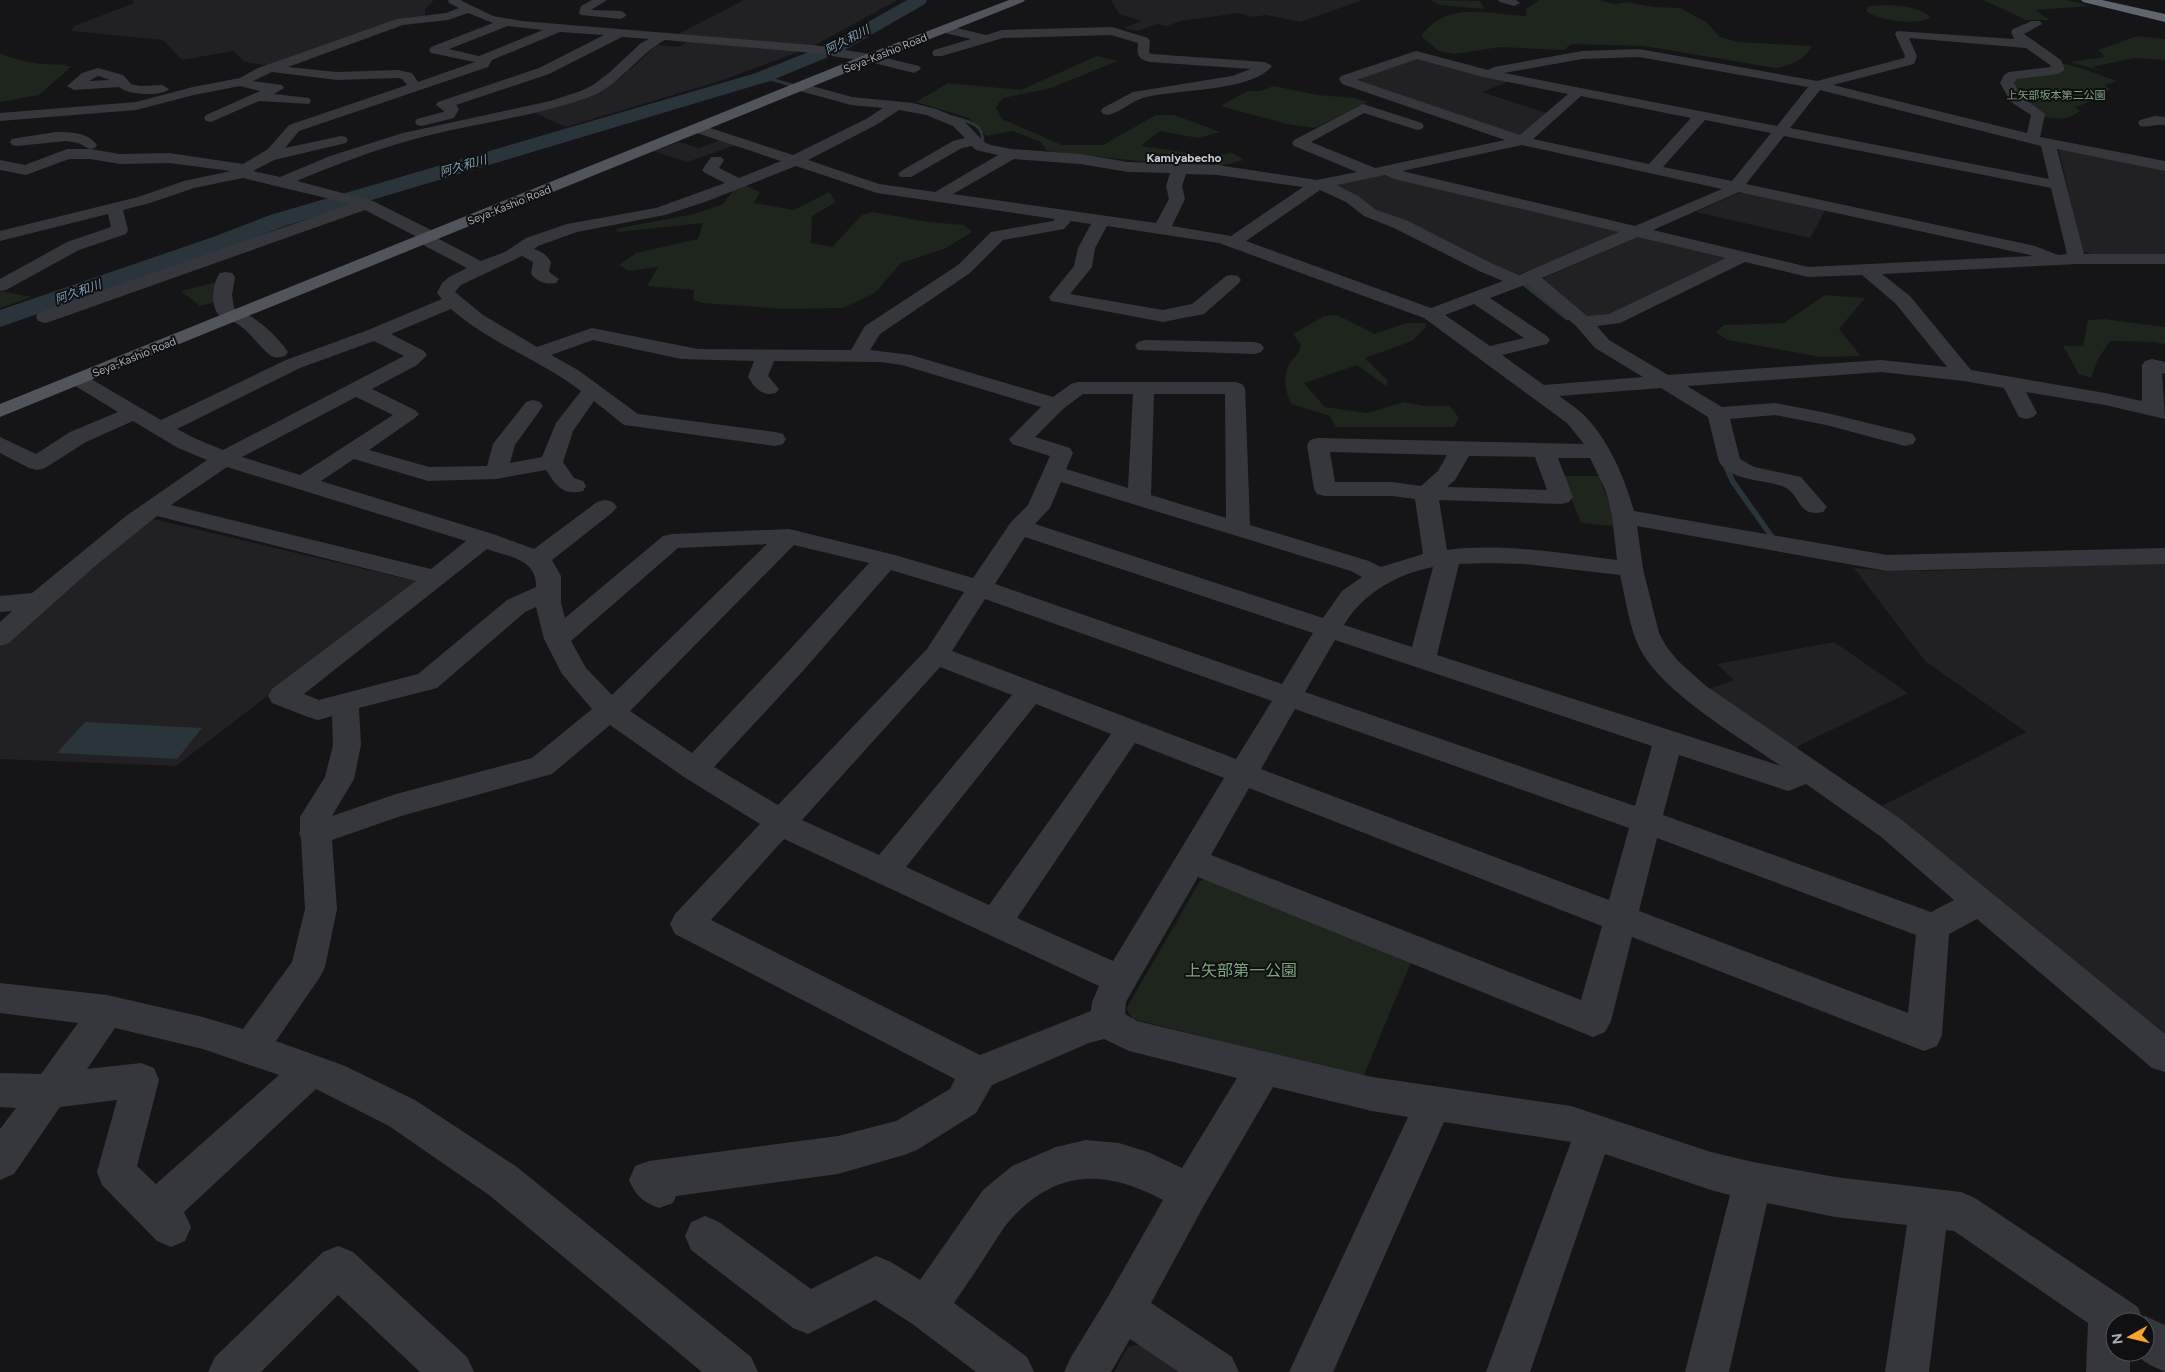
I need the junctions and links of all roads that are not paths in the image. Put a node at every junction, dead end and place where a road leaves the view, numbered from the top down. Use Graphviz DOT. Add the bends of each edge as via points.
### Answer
graph roads {
  1 [pos="450,0"];
  2 [pos="600,0"];
  3 [pos="1019,0"];
  4 [pos="2118,0"];
  5 [pos="2093,1"];
  6 [pos="2165,8"];
  7 [pos="469,10"];
  8 [pos="2165,18"];
  9 [pos="507,22"];
  10 [pos="2036,24"];
  11 [pos="631,27"];
  12 [pos="558,28"];
  13 [pos="944,30"];
  14 [pos="662,37"];
  15 [pos="985,38"];
  16 [pos="2029,44"];
  17 [pos="938,53"];
  18 [pos="870,58"];
  19 [pos="482,59"];
  20 [pos="269,69"];
  21 [pos="914,69"];
  22 [pos="1483,73"];
  23 [pos="240,82"];
  24 [pos="121,83"];
  25 [pos="508,83"];
  26 [pos="1817,85"];
  27 [pos="415,87"];
  28 [pos="801,87"];
  29 [pos="542,88"];
  30 [pos="189,92"];
  31 [pos="1578,92"];
  32 [pos="258,97"];
  33 [pos="304,101"];
  34 [pos="894,107"];
  35 [pos="1108,111"];
  36 [pos="41,114"];
  37 [pos="1702,116"];
  38 [pos="0,117"];
  39 [pos="211,118"];
  40 [pos="2165,122"];
  41 [pos="2145,123"];
  42 [pos="1417,126"];
  43 [pos="699,129"];
  44 [pos="0,131"];
  45 [pos="1780,131"];
  46 [pos="371,133"];
  47 [pos="355,137"];
  48 [pos="2030,138"];
  49 [pos="974,141"];
  50 [pos="1522,141"];
  51 [pos="2048,143"];
  52 [pos="67,154"];
  53 [pos="1011,154"];
  54 [pos="270,156"];
  55 [pos="0,157"];
  56 [pos="934,159"];
  57 [pos="716,160"];
  58 [pos="795,160"];
  59 [pos="0,165"];
  60 [pos="2165,166"];
  61 [pos="1652,169"];
  62 [pos="245,170"];
  63 [pos="984,170"];
  64 [pos="1179,170"];
  65 [pos="1380,171"];
  66 [pos="906,174"];
  67 [pos="282,182"];
  68 [pos="737,184"];
  69 [pos="2058,185"];
  70 [pos="1317,186"];
  71 [pos="1736,187"];
  72 [pos="936,197"];
  73 [pos="364,203"];
  74 [pos="114,207"];
  75 [pos="1062,220"];
  76 [pos="1103,220"];
  77 [pos="1162,228"];
  78 [pos="1639,231"];
  79 [pos="1093,235"];
  80 [pos="0,236"];
  81 [pos="428,238"];
  82 [pos="1233,242"];
  83 [pos="522,250"];
  84 [pos="1742,257"];
  85 [pos="2165,258"];
  86 [pos="2076,259"];
  87 [pos="2056,260"];
  88 [pos="480,268"];
  89 [pos="1867,270"];
  90 [pos="226,277"];
  91 [pos="550,279"];
  92 [pos="1524,279"];
  93 [pos="1232,280"];
  94 [pos="0,286"];
  95 [pos="1475,297"];
  96 [pos="453,301"];
  97 [pos="1431,314"];
  98 [pos="1168,315"];
  99 [pos="236,316"];
  100 [pos="46,317"];
  101 [pos="1583,322"];
  102 [pos="375,334"];
  103 [pos="1145,346"];
  104 [pos="1169,347"];
  105 [pos="1254,348"];
  106 [pos="278,352"];
  107 [pos="1486,353"];
  108 [pos="535,354"];
  109 [pos="766,356"];
  110 [pos="857,356"];
  111 [pos="2165,368"];
  112 [pos="1964,375"];
  113 [pos="79,380"];
  114 [pos="1667,382"];
  115 [pos="2012,383"];
  116 [pos="1144,388"];
  117 [pos="356,389"];
  118 [pos="769,389"];
  119 [pos="592,390"];
  120 [pos="1540,391"];
  121 [pos="1056,405"];
  122 [pos="533,406"];
  123 [pos="0,411"];
  124 [pos="2159,411"];
  125 [pos="135,412"];
  126 [pos="2026,413"];
  127 [pos="1718,414"];
  128 [pos="161,428"];
  129 [pos="1906,439"];
  130 [pos="775,440"];
  131 [pos="0,444"];
  132 [pos="1462,448"];
  133 [pos="1544,451"];
  134 [pos="1599,451"];
  135 [pos="353,452"];
  136 [pos="224,459"];
  137 [pos="552,462"];
  138 [pos="496,472"];
  139 [pos="1054,473"];
  140 [pos="303,483"];
  141 [pos="576,486"];
  142 [pos="1426,493"];
  143 [pos="1139,499"];
  144 [pos="605,507"];
  145 [pos="1815,507"];
  146 [pos="153,508"];
  147 [pos="1624,516"];
  148 [pos="1019,527"];
  149 [pos="1238,530"];
  150 [pos="790,536"];
  151 [pos="484,539"];
  152 [pos="2165,556"];
  153 [pos="1442,557"];
  154 [pos="537,559"];
  155 [pos="886,560"];
  156 [pos="1631,569"];
  157 [pos="1380,577"];
  158 [pos="436,578"];
  159 [pos="980,588"];
  160 [pos="548,591"];
  161 [pos="39,601"];
  162 [pos="0,604"];
  163 [pos="1328,630"];
  164 [pos="0,637"];
  165 [pos="557,639"];
  166 [pos="936,655"];
  167 [pos="1422,660"];
  168 [pos="1031,691"];
  169 [pos="1288,696"];
  170 [pos="345,702"];
  171 [pos="611,711"];
  172 [pos="1129,730"];
  173 [pos="1668,740"];
  174 [pos="694,769"];
  175 [pos="1809,771"];
  176 [pos="1242,773"];
  177 [pos="1645,821"];
  178 [pos="781,823"];
  179 [pos="314,834"];
  180 [pos="1190,860"];
  181 [pos="884,871"];
  182 [pos="1979,902"];
  183 [pos="1620,917"];
  184 [pos="996,922"];
  185 [pos="1932,926"];
  186 [pos="1120,980"];
  187 [pos="0,998"];
  188 [pos="107,1011"];
  189 [pos="1107,1022"];
  190 [pos="251,1048"];
  191 [pos="2165,1056"];
  192 [pos="1263,1069"];
  193 [pos="311,1070"];
  194 [pos="979,1073"];
  195 [pos="0,1090"];
  196 [pos="49,1091"];
  197 [pos="1433,1105"];
  198 [pos="1594,1131"];
  199 [pos="0,1161"];
  200 [pos="1753,1181"];
  201 [pos="659,1189"];
  202 [pos="1189,1193"];
  203 [pos="1929,1209"];
  204 [pos="704,1236"];
  205 [pos="926,1308"];
  206 [pos="1124,1310"];
  207 [pos="2109,1312"];
  208 [pos="230,1372"];
  209 [pos="452,1372"];
  210 [pos="736,1372"];
  211 [pos="1012,1372"];
  212 [pos="1086,1372"];
  213 [pos="1217,1372"];
  214 [pos="1311,1372"];
  215 [pos="1508,1372"];
  216 [pos="1707,1372"];
  217 [pos="1907,1372"];
  1 -- 7 [label="street"];
  2 -- 11 [label="street" via="585,8 585,13"];
  3 -- 13 [label="main road, Seya-Kashio Road"];
  4 -- 6 [label="highway"];
  5 -- 6 [label="highway"];
  5 -- 8 [label="highway"];
  7 -- 9 [label="street"];
  7 -- 20 [label="street" via="401,22"];
  9 -- 12 [label="street"];
  9 -- 19 [label="street" via="435,50"];
  10 -- 16 [label="street" via="2017,32"];
  11 -- 12 [label="street"];
  11 -- 14 [label="street"];
  11 -- 25 [label="street" via="553,67"];
  12 -- 19 [label="street"];
  13 -- 15 [label="street"];
  13 -- 18 [label="main road, Seya-Kashio Road"];
  14 -- 18 [label="street" via="818,49"];
  14 -- 67 [label="street" via="646,46 604,84 586,94 408,136 345,156"];
  15 -- 17 [label="street"];
  15 -- 35 [label="street" via="1002,34 1112,31 1144,41 1143,55 1150,58 1265,66 1233,80 1138,94"];
  16 -- 26 [label="street" via="1901,34 1912,56 1909,61"];
  16 -- 48 [label="street" via="2059,64 2058,70 2014,75 2007,83 2016,99 2038,114 2034,135"];
  18 -- 21 [label="street"];
  18 -- 28 [label="main road, Seya-Kashio Road"];
  19 -- 27 [label="street" via="486,61 483,64"];
  20 -- 23 [label="street"];
  20 -- 27 [label="street" via="338,76 398,74 407,76"];
  22 -- 26 [label="street" via="1582,55 1639,53"];
  22 -- 31 [label="street"];
  22 -- 50 [label="street" via="1416,55 1346,79"];
  23 -- 30 [label="street"];
  23 -- 32 [label="street" via="277,88"];
  24 -- 30 [label="street" via="140,90 178,88"];
  25 -- 29 [label="street"];
  25 -- 46 [label="street" via="443,105 452,109 449,115 441,118"];
  26 -- 45 [label="street"];
  26 -- 48 [label="street"];
  27 -- 54 [label="street" via="294,128"];
  28 -- 34 [label="street" via="851,101"];
  28 -- 43 [label="main road, Seya-Kashio Road"];
  30 -- 36 [label="street" via="136,106"];
  31 -- 37 [label="street"];
  31 -- 50 [label="street"];
  32 -- 33 [label="street"];
  32 -- 39 [label="street"];
  34 -- 49 [label="street" via="913,107 950,118"];
  34 -- 58 [label="street"];
  36 -- 38 [label="street"];
  36 -- 44 [label="street" via="30,125"];
  37 -- 45 [label="street"];
  37 -- 61 [label="street"];
  40 -- 41 [label="street"];
  42 -- 65 [label="street" via="1363,108 1299,143"];
  43 -- 58 [label="street"];
  43 -- 81 [label="main road, Seya-Kashio Road"];
  45 -- 69 [label="street"];
  45 -- 71 [label="street"];
  47 -- 54 [label="street"];
  48 -- 51 [label="street"];
  49 -- 53 [label="street" via="981,147"];
  49 -- 56 [label="street" via="958,144"];
  50 -- 61 [label="street"];
  50 -- 65 [label="street"];
  51 -- 60 [label="street"];
  51 -- 69 [label="street"];
  52 -- 55 [label="street" via="91,145 68,136 18,146"];
  52 -- 59 [label="street" via="26,170"];
  52 -- 62 [label="street" via="169,158"];
  53 -- 63 [label="street"];
  53 -- 64 [label="street"];
  54 -- 62 [label="street"];
  56 -- 63 [label="street"];
  56 -- 66 [label="street"];
  57 -- 68 [label="street" via="710,170"];
  58 -- 68 [label="street"];
  58 -- 72 [label="street" via="877,188"];
  61 -- 71 [label="street"];
  62 -- 67 [label="street"];
  62 -- 74 [label="street"];
  63 -- 72 [label="street"];
  64 -- 70 [label="street" via="1246,173"];
  64 -- 77 [label="street" via="1174,186 1177,199"];
  65 -- 70 [label="street"];
  65 -- 78 [label="street"];
  67 -- 73 [label="street"];
  68 -- 83 [label="street" via="659,212 572,228 532,242"];
  69 -- 86 [label="street"];
  70 -- 82 [label="street"];
  70 -- 92 [label="street" via="1340,192 1370,213 1400,224 1484,267"];
  71 -- 78 [label="street"];
  71 -- 87 [label="street" via="2035,251"];
  72 -- 75 [label="street" via="1047,205"];
  73 -- 81 [label="street"];
  73 -- 100 [label="street"];
  74 -- 80 [label="street"];
  74 -- 94 [label="street" via="120,230 73,246"];
  75 -- 76 [label="street"];
  75 -- 79 [label="street" via="1058,229"];
  75 -- 110 [label="street" via="997,236 964,269 872,330"];
  76 -- 77 [label="street"];
  76 -- 79 [label="street"];
  77 -- 82 [label="street"];
  78 -- 84 [label="street"];
  78 -- 92 [label="street"];
  79 -- 98 [label="street" via="1083,267 1058,297"];
  81 -- 88 [label="street"];
  81 -- 99 [label="main road, Seya-Kashio Road"];
  82 -- 97 [label="street"];
  83 -- 88 [label="street"];
  83 -- 91 [label="street" via="539,257 542,262 540,274"];
  84 -- 89 [label="street" via="1808,272"];
  84 -- 101 [label="street" via="1613,319"];
  85 -- 86 [label="street"];
  86 -- 87 [label="street"];
  87 -- 89 [label="street"];
  88 -- 96 [label="street" via="448,287 446,293"];
  89 -- 112 [label="street" via="1902,300"];
  90 -- 99 [label="street" via="224,308"];
  92 -- 95 [label="street"];
  92 -- 101 [label="street" via="1535,281"];
  93 -- 98 [label="street" via="1197,310 1184,309"];
  95 -- 97 [label="street"];
  95 -- 107 [label="street" via="1540,340"];
  96 -- 102 [label="street"];
  96 -- 108 [label="street" via="477,320"];
  97 -- 107 [label="street"];
  98 -- 104 [label="street"];
  99 -- 106 [label="street" via="252,324"];
  99 -- 113 [label="main road, Seya-Kashio Road"];
  101 -- 114 [label="street" via="1602,344"];
  102 -- 117 [label="street" via="417,355"];
  102 -- 128 [label="street" via="293,364"];
  103 -- 104 [label="street"];
  104 -- 105 [label="street"];
  107 -- 120 [label="street"];
  108 -- 109 [label="street" via="592,334 681,353"];
  108 -- 119 [label="street"];
  109 -- 110 [label="street"];
  109 -- 118 [label="street" via="758,377"];
  110 -- 121 [label="street" via="904,359"];
  111 -- 124 [label="street" via="2152,365"];
  112 -- 114 [label="street" via="1881,366"];
  112 -- 115 [label="street"];
  113 -- 123 [label="main road, Seya-Kashio Road"];
  113 -- 125 [label="street"];
  114 -- 120 [label="street"];
  114 -- 127 [label="street"];
  115 -- 124 [label="street" via="2105,398"];
  115 -- 126 [label="street"];
  116 -- 121 [label="street" via="1078,388"];
  116 -- 143 [label="street"];
  116 -- 149 [label="street" via="1235,388"];
  117 -- 135 [label="street" via="408,414"];
  117 -- 136 [label="street"];
  119 -- 130 [label="street" via="632,420"];
  119 -- 137 [label="street" via="570,414 555,446"];
  120 -- 134 [label="street" via="1575,418"];
  121 -- 139 [label="street" via="1020,439 1062,453"];
  122 -- 138 [label="street" via="504,444"];
  125 -- 128 [label="street"];
  125 -- 131 [label="street" via="78,437 37,463"];
  127 -- 129 [label="street" via="1775,409"];
  127 -- 145 [label="street" via="1730,462 1747,472 1793,482"];
  128 -- 136 [label="street"];
  132 -- 133 [label="street"];
  132 -- 142 [label="street" via="1447,475"];
  132 -- 142 [label="street" via="1318,445 1325,489 1392,489"];
  133 -- 134 [label="street"];
  133 -- 142 [label="street" via="1561,497"];
  134 -- 147 [label="street"];
  135 -- 138 [label="street" via="428,474"];
  135 -- 140 [label="street"];
  136 -- 140 [label="street"];
  136 -- 146 [label="street"];
  137 -- 138 [label="street"];
  137 -- 141 [label="street" via="566,483"];
  139 -- 143 [label="street"];
  139 -- 148 [label="street" via="1038,508"];
  140 -- 151 [label="street"];
  142 -- 153 [label="street"];
  143 -- 149 [label="street"];
  144 -- 154 [label="street"];
  146 -- 158 [label="street"];
  146 -- 161 [label="street" via="95,551"];
  147 -- 152 [label="street" via="1887,563"];
  147 -- 156 [label="street"];
  148 -- 159 [label="street"];
  148 -- 163 [label="street"];
  149 -- 157 [label="street" via="1360,566"];
  150 -- 155 [label="street"];
  150 -- 165 [label="street" via="672,541"];
  150 -- 171 [label="street"];
  151 -- 154 [label="street"];
  151 -- 158 [label="street"];
  153 -- 156 [label="street" via="1489,554"];
  153 -- 157 [label="street" via="1401,567"];
  153 -- 167 [label="street"];
  154 -- 160 [label="street" via="548,576"];
  155 -- 159 [label="street"];
  155 -- 174 [label="street"];
  156 -- 175 [label="street" via="1646,633 1668,668 1696,693"];
  157 -- 163 [label="street" via="1354,593"];
  158 -- 170 [label="street" via="282,696 318,710"];
  159 -- 166 [label="street"];
  159 -- 169 [label="street"];
  160 -- 165 [label="street"];
  160 -- 170 [label="street" via="516,606 427,681"];
  161 -- 162 [label="street"];
  161 -- 164 [label="street"];
  163 -- 167 [label="street"];
  163 -- 169 [label="street"];
  165 -- 171 [label="street" via="576,674"];
  166 -- 168 [label="street"];
  166 -- 178 [label="street"];
  167 -- 173 [label="street"];
  168 -- 172 [label="street"];
  168 -- 181 [label="street"];
  169 -- 176 [label="street"];
  169 -- 177 [label="street"];
  170 -- 179 [label="street" via="347,745 340,778 315,817"];
  171 -- 174 [label="street"];
  171 -- 179 [label="street" via="542,766 396,806"];
  172 -- 176 [label="street"];
  172 -- 184 [label="street"];
  173 -- 175 [label="street" via="1788,780"];
  173 -- 177 [label="street"];
  174 -- 178 [label="street"];
  175 -- 182 [label="street" via="1891,828"];
  176 -- 180 [label="street"];
  176 -- 183 [label="street"];
  177 -- 183 [label="street"];
  177 -- 185 [label="street"];
  178 -- 181 [label="street"];
  178 -- 194 [label="street" via="687,924"];
  179 -- 190 [label="street" via="321,909 308,966"];
  180 -- 183 [label="street" via="1593,1021"];
  180 -- 186 [label="street"];
  181 -- 184 [label="street"];
  182 -- 185 [label="street"];
  182 -- 191 [label="street"];
  183 -- 185 [label="street" via="1924,1035"];
  184 -- 186 [label="street"];
  186 -- 189 [label="street" via="1108,1002"];
  187 -- 188 [label="street"];
  188 -- 190 [label="street" via="203,1033"];
  188 -- 196 [label="street"];
  189 -- 192 [label="street" via="1129,1035"];
  189 -- 194 [label="street" via="1082,1029"];
  190 -- 193 [label="street"];
  192 -- 197 [label="street"];
  192 -- 202 [label="street"];
  193 -- 196 [label="street" via="163,1219 116,1172 141,1080"];
  193 -- 210 [label="street" via="402,1113 503,1181"];
  194 -- 201 [label="street" via="963,1102 904,1138 838,1155 649,1180"];
  195 -- 196 [label="street"];
  196 -- 199 [label="street"];
  197 -- 198 [label="street" via="1571,1124"];
  197 -- 214 [label="street"];
  198 -- 200 [label="street" via="1711,1171"];
  198 -- 215 [label="street"];
  200 -- 203 [label="street" via="1835,1197"];
  200 -- 216 [label="street"];
  202 -- 205 [label="street" via="1148,1171 1119,1162 1086,1159 1056,1166 1026,1180 997,1204"];
  202 -- 206 [label="street"];
  203 -- 207 [label="street" via="1961,1212"];
  203 -- 217 [label="street"];
  204 -- 205 [label="street" via="808,1312 876,1277"];
  205 -- 211 [label="street"];
  206 -- 212 [label="street"];
  206 -- 213 [label="street"];
  208 -- 209 [label="street" via="338,1267"];
}
